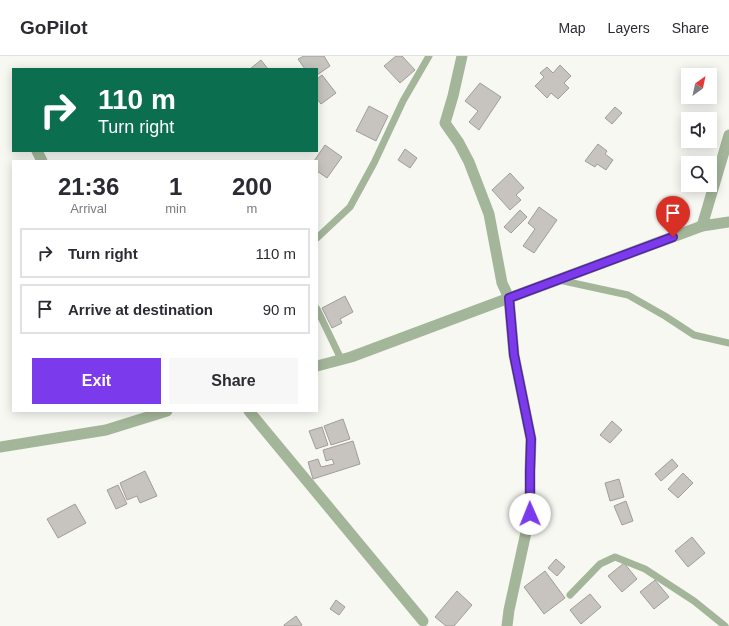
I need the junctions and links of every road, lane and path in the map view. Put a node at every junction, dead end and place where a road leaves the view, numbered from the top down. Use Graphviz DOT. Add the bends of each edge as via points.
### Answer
graph roads {
  1 [pos="429,56"];
  2 [pos="462,56"];
  3 [pos="729,135"];
  4 [pos="729,222"];
  5 [pos="702,226"];
  6 [pos="318,237"];
  7 [pos="557,280"];
  8 [pos="509,298"];
  9 [pos="318,310"];
  10 [pos="729,343"];
  11 [pos="341,359"];
  12 [pos="318,366"];
  13 [pos="164,412"];
  14 [pos="250,412"];
  15 [pos="0,447"];
  16 [pos="570,594"];
  17 [pos="423,621"];
  18 [pos="507,626"];
  19 [pos="725,626"];
  1 -- 6 [label="lane" via="403,101 350,207"];
  2 -- 8 [label="street" via="445,123 469,162 489,214 502,283"];
  3 -- 5 [label="street"];
  4 -- 5 [label="street"];
  5 -- 7 [label="street"];
  7 -- 8 [label="street"];
  7 -- 10 [label="lane" via="628,294 694,335"];
  8 -- 11 [label="street"];
  8 -- 18 [label="street" via="514,355 531,439 530,514"];
  9 -- 11 [label="lane"];
  11 -- 12 [label="street"];
  13 -- 15 [label="street" via="106,430"];
  14 -- 17 [label="street"];
  16 -- 19 [label="lane" via="600,564 616,557 645,569 694,601"];
}
